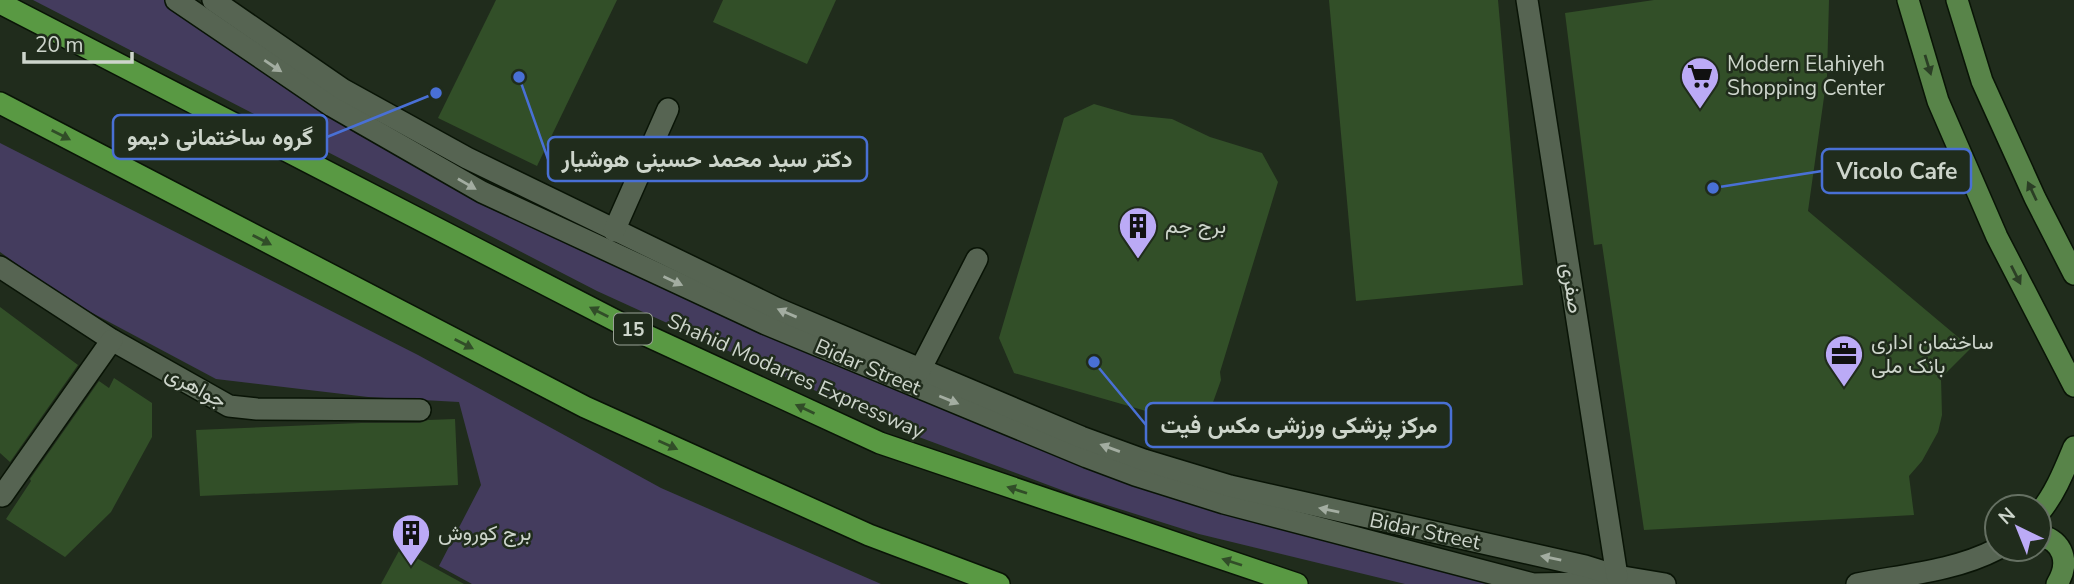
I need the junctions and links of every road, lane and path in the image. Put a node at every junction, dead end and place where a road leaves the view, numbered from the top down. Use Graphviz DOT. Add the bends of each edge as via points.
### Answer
graph roads {
  1 [pos="176,0"];
  2 [pos="213,0"];
  3 [pos="1527,0"];
  4 [pos="1908,0"];
  5 [pos="1957,0"];
  6 [pos="0,3"];
  7 [pos="0,103"];
  8 [pos="668,109"];
  9 [pos="614,231"];
  10 [pos="977,259"];
  11 [pos="0,267"];
  12 [pos="2074,274"];
  13 [pos="112,340"];
  14 [pos="920,370"];
  15 [pos="2074,386"];
  16 [pos="421,410"];
  17 [pos="2074,447"];
  18 [pos="2052,493"];
  19 [pos="2,496"];
  20 [pos="2053,541"];
  21 [pos="1983,554"];
  22 [pos="1617,576"];
  23 [pos="999,584"];
  24 [pos="1297,584"];
  25 [pos="1665,584"];
  26 [pos="1857,584"];
  27 [pos="2057,584"];
  1 -- 22 [label="street, Bidar Street, one-way" via="332,106 482,192 766,324 1087,457 1224,503 1533,584 1587,583"];
  2 -- 9 [label="street, Bidar Street" via="342,89"];
  3 -- 22 [label="street, صفری"];
  4 -- 15 [label="main road, one-way" via="1938,101 1997,237"];
  12 -- 5 [label="main road, one-way" via="1982,82"];
  24 -- 6 [label="highway, Shahid Modarres Expressway / 15, one-way" via="880,443 626,326"];
  7 -- 23 [label="highway, one-way" via="585,407 869,535"];
  8 -- 9 [label="street"];
  14 -- 9 [label="street, Bidar Street, one-way"];
  10 -- 14 [label="street"];
  11 -- 13 [label="street, جواهری"];
  13 -- 16 [label="street, جواهری" via="229,406"];
  13 -- 19 [label="street"];
  22 -- 14 [label="street, Bidar Street, one-way" via="1230,486 1082,437"];
  17 -- 18 [label="main road"];
  20 -- 27 [label="main road" via="2062,551 2065,566"];
  21 -- 26 [label="street"];
  22 -- 25 [label="street, Bidar Street"];
}
